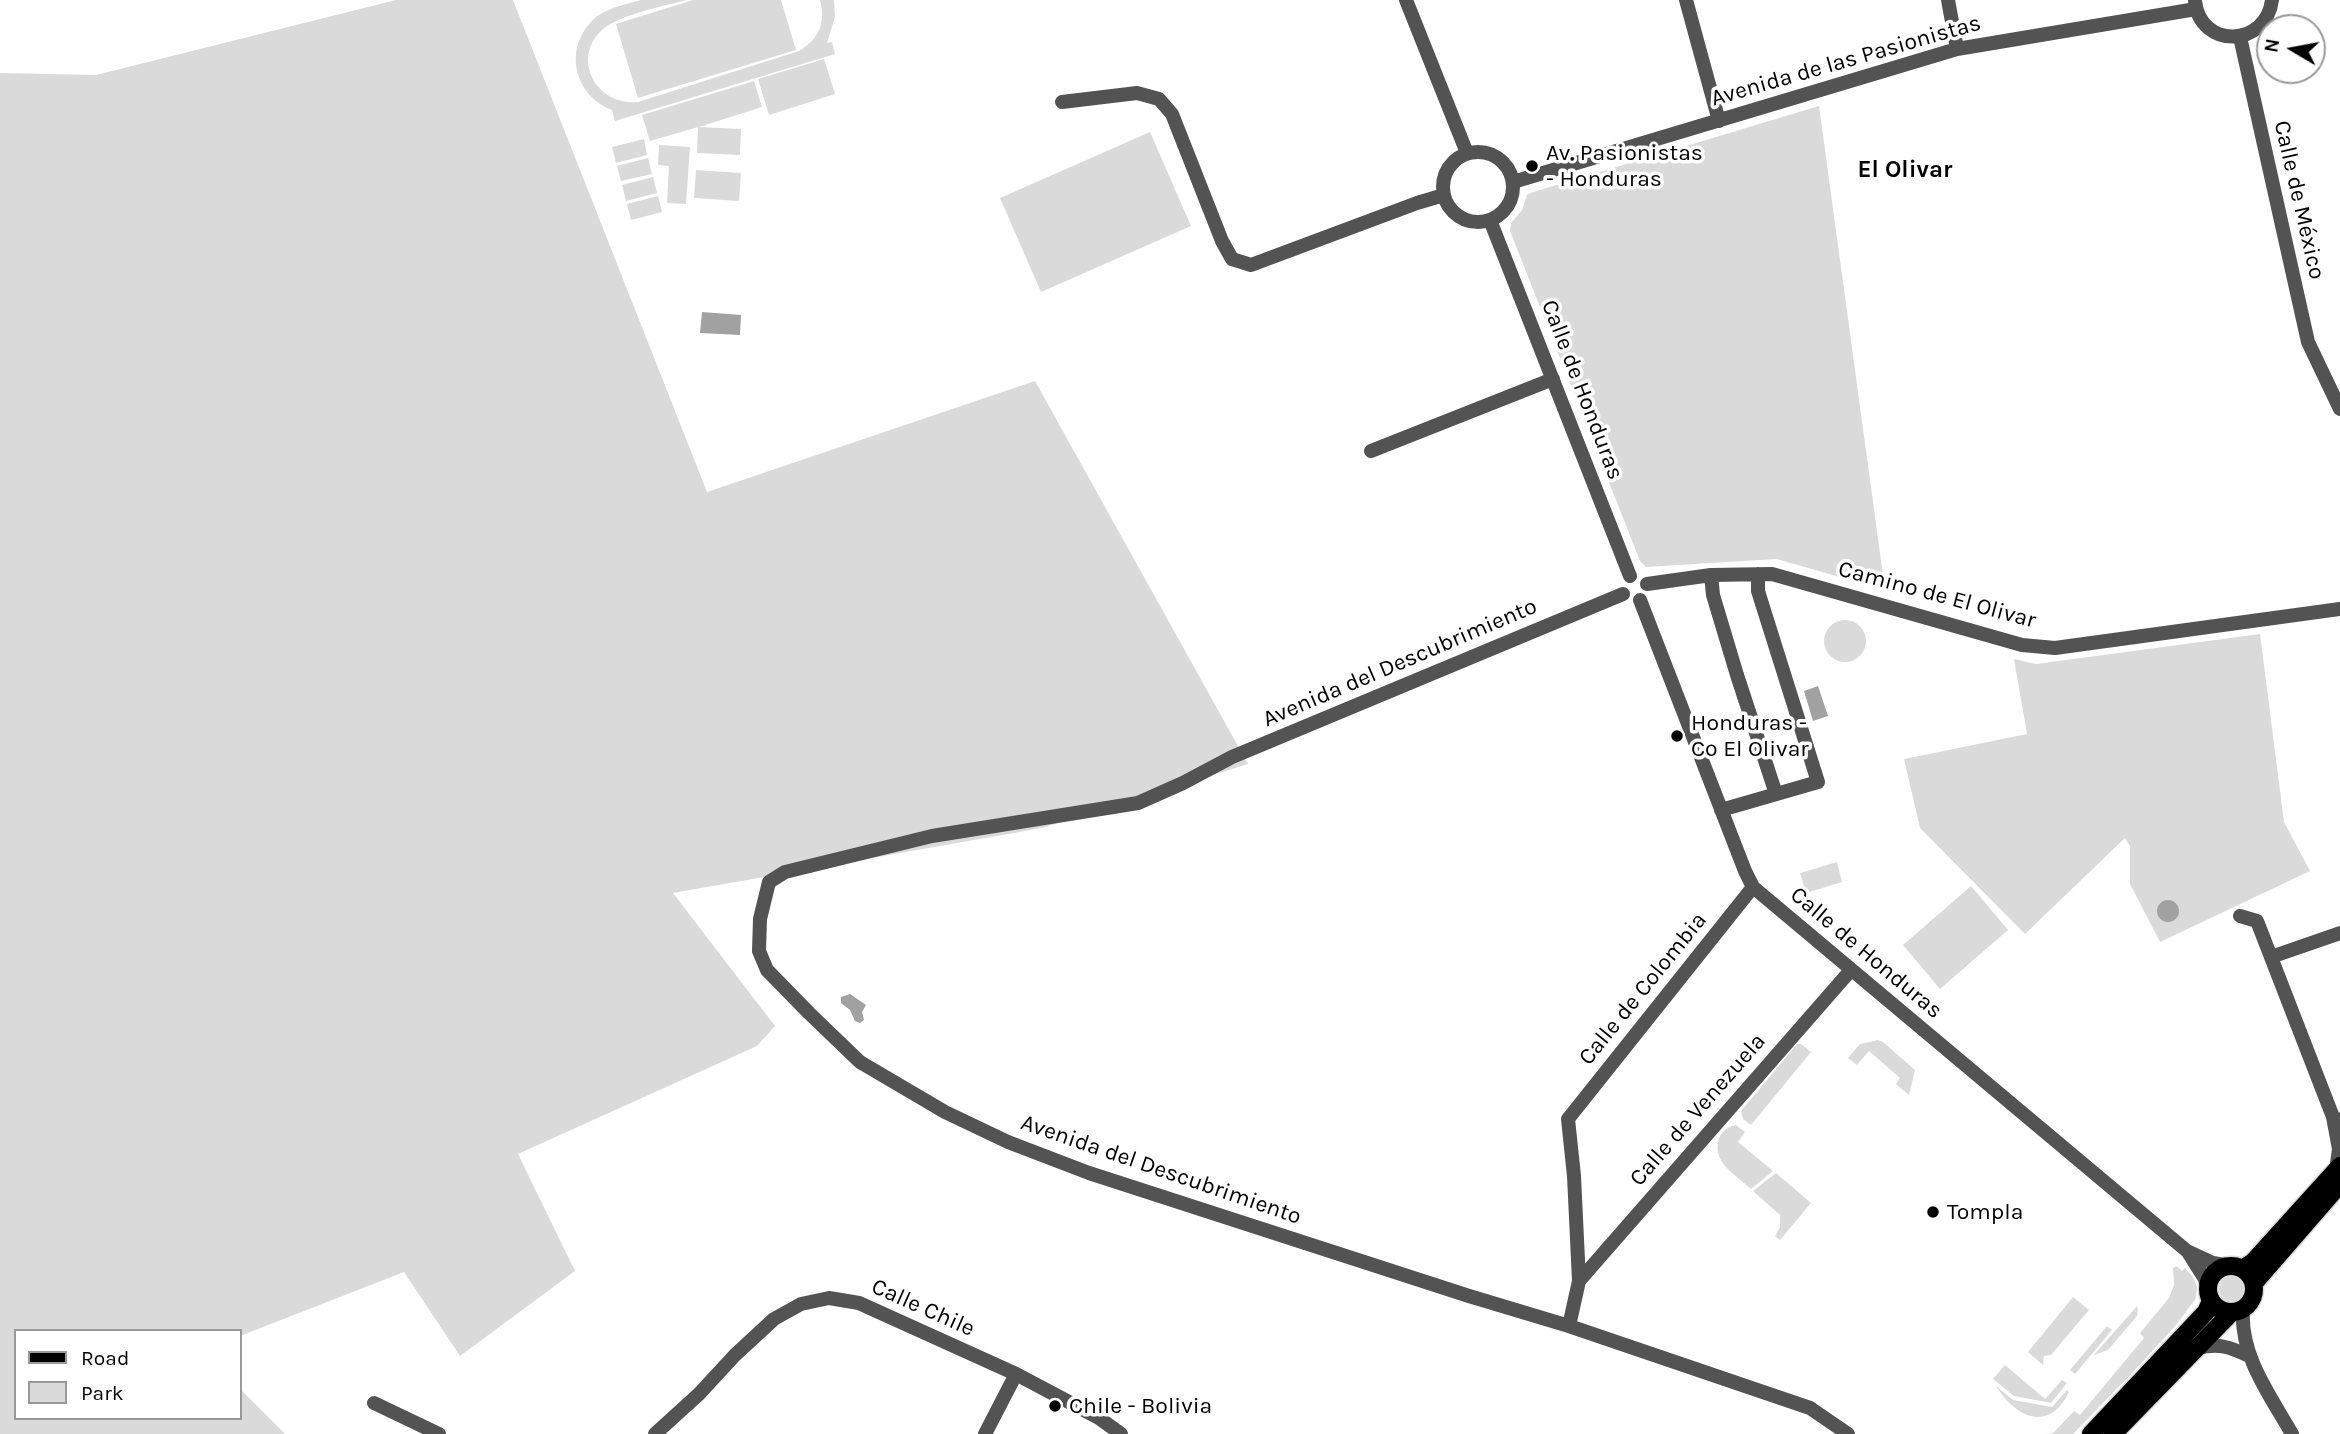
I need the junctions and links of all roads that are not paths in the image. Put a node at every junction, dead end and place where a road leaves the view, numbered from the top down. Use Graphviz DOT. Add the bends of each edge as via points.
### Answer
graph roads {
  1 [pos="1406,0"];
  2 [pos="1686,0"];
  3 [pos="1948,0"];
  4 [pos="2272,0"];
  5 [pos="2195,5"];
  6 [pos="2240,37"];
  7 [pos="1957,49"];
  8 [pos="1062,102"];
  9 [pos="1719,121"];
  10 [pos="1467,153"];
  11 [pos="1513,182"];
  12 [pos="1444,195"];
  13 [pos="1490,220"];
  14 [pos="1553,379"];
  15 [pos="2340,409"];
  16 [pos="1371,451"];
  17 [pos="1758,574"];
  18 [pos="1711,575"];
  19 [pos="1630,576"];
  20 [pos="1647,584"];
  21 [pos="1623,594"];
  22 [pos="1640,600"];
  23 [pos="2340,609"];
  24 [pos="1776,794"];
  25 [pos="1721,810"];
  26 [pos="1753,887"];
  27 [pos="2240,916"];
  28 [pos="2340,933"];
  29 [pos="2271,957"];
  30 [pos="1851,970"];
  31 [pos="2337,1119"];
  32 [pos="2339,1174"];
  33 [pos="2187,1251"];
  34 [pos="2236,1268"];
  35 [pos="1579,1281"];
  36 [pos="2254,1283"];
  37 [pos="2210,1296"];
  38 [pos="2237,1311"];
  39 [pos="1569,1326"];
  40 [pos="2198,1348"];
  41 [pos="2249,1356"];
  42 [pos="1016,1374"];
  43 [pos="374,1403"];
  44 [pos="439,1434"];
  45 [pos="654,1434"];
  46 [pos="985,1434"];
  47 [pos="1121,1434"];
  48 [pos="1848,1434"];
  49 [pos="2091,1434"];
  50 [pos="2112,1434"];
  51 [pos="2292,1434"];
  1 -- 10 [label="street"];
  2 -- 9 [label="street"];
  3 -- 7 [label="street"];
  4 -- 6 [label="street" via="2260,27"];
  5 -- 6 [label="street" via="2208,28"];
  5 -- 7 [label="street, Avenida de las Pasionistas"];
  6 -- 15 [label="street, Calle de México" via="2308,342"];
  7 -- 9 [label="street, Avenida de las Pasionistas"];
  8 -- 12 [label="street" via="1137,93 1159,99 1172,114 1222,241 1233,259 1251,265"];
  9 -- 11 [label="street, Avenida de las Pasionistas"];
  10 -- 11 [label="street" via="1497,156"];
  10 -- 12 [label="street" via="1445,174"];
  11 -- 13 [label="street" via="1508,205"];
  12 -- 13 [label="street" via="1456,215 1478,222"];
  13 -- 14 [label="street, Calle de Honduras"];
  14 -- 16 [label="street"];
  14 -- 19 [label="street, Calle de Honduras"];
  17 -- 18 [label="street, Camino de El Olivar"];
  17 -- 23 [label="street, Camino de El Olivar" via="1772,574 2022,645 2055,648"];
  17 -- 24 [label="street" via="1758,591 1818,782"];
  18 -- 20 [label="street, Camino de El Olivar"];
  18 -- 24 [label="street" via="1713,596"];
  19 -- 20 [label="street" via="1637,575"];
  19 -- 21 [label="street"];
  20 -- 22 [label="street"];
  21 -- 22 [label="street"];
  21 -- 39 [label="street, Avenida del Descubrimiento" via="1231,757 1138,803 932,836 785,873 769,882 760,919 759,951 767,970 860,1062 945,1112 1089,1173"];
  22 -- 25 [label="street, Calle de Honduras"];
  24 -- 25 [label="street"];
  25 -- 26 [label="street, Calle de Honduras"];
  26 -- 30 [label="street, Calle de Honduras"];
  26 -- 35 [label="street, Calle de Colombia" via="1568,1119"];
  27 -- 29 [label="street" via="2257,921"];
  28 -- 29 [label="street"];
  29 -- 31 [label="street"];
  30 -- 33 [label="street, Calle de Honduras"];
  30 -- 35 [label="street, Calle de Venezuela"];
  31 -- 32 [label="street"];
  32 -- 34 [label="main road" via="2253,1262"];
  32 -- 36 [label="main road"];
  33 -- 34 [label="street, Calle de Honduras"];
  33 -- 37 [label="street, Calle de Honduras"];
  34 -- 36 [label="main road"];
  34 -- 37 [label="main road" via="2213,1275"];
  35 -- 39 [label="street"];
  36 -- 38 [label="main road" via="2254,1295"];
  37 -- 38 [label="main road" via="2219,1309"];
  37 -- 49 [label="main road" via="2206,1312"];
  38 -- 40 [label="main road"];
  38 -- 41 [label="street"];
  39 -- 48 [label="street, Avenida del Descubrimiento" via="1810,1408"];
  40 -- 41 [label="street" via="2220,1345"];
  40 -- 50 [label="main road"];
  41 -- 51 [label="street"];
  42 -- 45 [label="street, Calle Chile" via="859,1303 816,1300 774,1319"];
  42 -- 46 [label="street"];
  42 -- 47 [label="street, Calle Chile"];
  43 -- 44 [label="street"];
}
